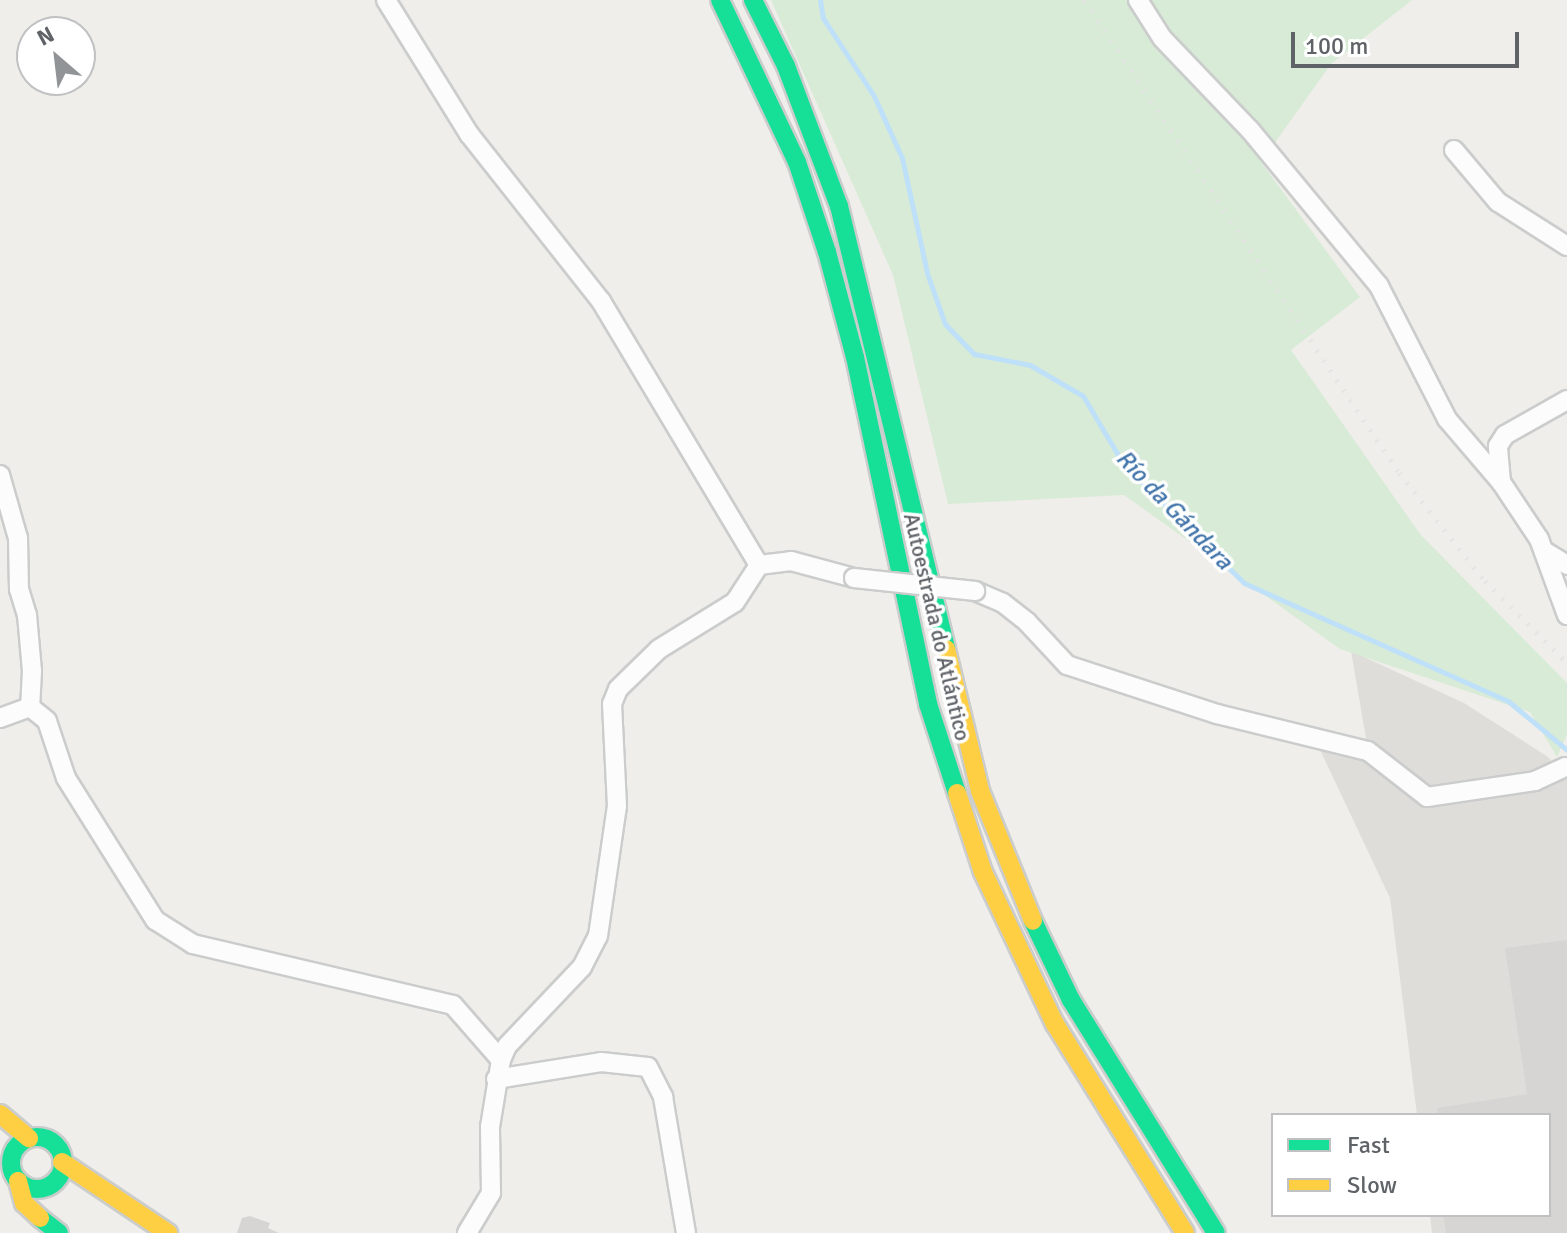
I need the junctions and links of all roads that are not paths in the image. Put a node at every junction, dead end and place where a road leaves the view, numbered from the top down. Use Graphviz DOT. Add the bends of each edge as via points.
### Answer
graph roads {
  1 [pos="720,0"];
  2 [pos="753,0"];
  3 [pos="1138,0"];
  4 [pos="392,1"];
  5 [pos="1454,150"];
  6 [pos="1567,246"];
  7 [pos="1567,400"];
  8 [pos="0,475"];
  9 [pos="1501,482"];
  10 [pos="1544,551"];
  11 [pos="759,565"];
  12 [pos="1567,565"];
  13 [pos="1567,615"];
  14 [pos="30,707"];
  15 [pos="0,718"];
  16 [pos="1565,767"];
  17 [pos="501,1060"];
  18 [pos="496,1079"];
  19 [pos="0,1114"];
  20 [pos="0,1132"];
  21 [pos="15,1144"];
  22 [pos="54,1176"];
  23 [pos="18,1181"];
  24 [pos="40,1218"];
  25 [pos="59,1233"];
  26 [pos="140,1233"];
  27 [pos="168,1233"];
  28 [pos="467,1233"];
  29 [pos="686,1233"];
  30 [pos="1185,1233"];
  31 [pos="1216,1233"];
  1 -- 30 [label="main road, Autoestrada do Atlántico" via="791,148 827,252 855,357 928,704 983,872 1055,1024"];
  2 -- 31 [label="main road, Autoestrada do Atlántico" via="786,66 839,206 980,791 1027,909 1071,1000"];
  3 -- 9 [label="street" via="1162,38 1250,130 1370,274 1447,419"];
  4 -- 11 [label="street" via="469,134 601,301"];
  5 -- 6 [label="street" via="1498,202"];
  7 -- 9 [label="street" via="1505,435 1498,446"];
  8 -- 14 [label="street" via="18,538 19,589 32,671"];
  9 -- 10 [label="street"];
  10 -- 12 [label="street"];
  10 -- 13 [label="street"];
  11 -- 16 [label="street, bridge" via="791,561 854,578 975,591 1003,603 1027,622 1067,665 1217,714 1368,751 1427,797 1535,781"];
  11 -- 17 [label="street" via="735,602 659,649 618,689 612,704 617,806 598,936 582,967 507,1046"];
  14 -- 15 [label="street"];
  14 -- 17 [label="street" via="47,721 66,778 155,920 193,944 453,1005"];
  17 -- 18 [label="street"];
  18 -- 28 [label="street" via="491,1193"];
  18 -- 29 [label="street" via="601,1062 648,1067 663,1097"];
  19 -- 21 [label="main road"];
  20 -- 21 [label="main road"];
  21 -- 22 [label="main road" via="52,1142"];
  21 -- 23 [label="main road" via="11,1167"];
  22 -- 23 [label="main road"];
  22 -- 24 [label="main road"];
  22 -- 26 [label="main road"];
  22 -- 27 [label="main road"];
  23 -- 24 [label="main road" via="24,1203"];
  24 -- 25 [label="main road"];
}
